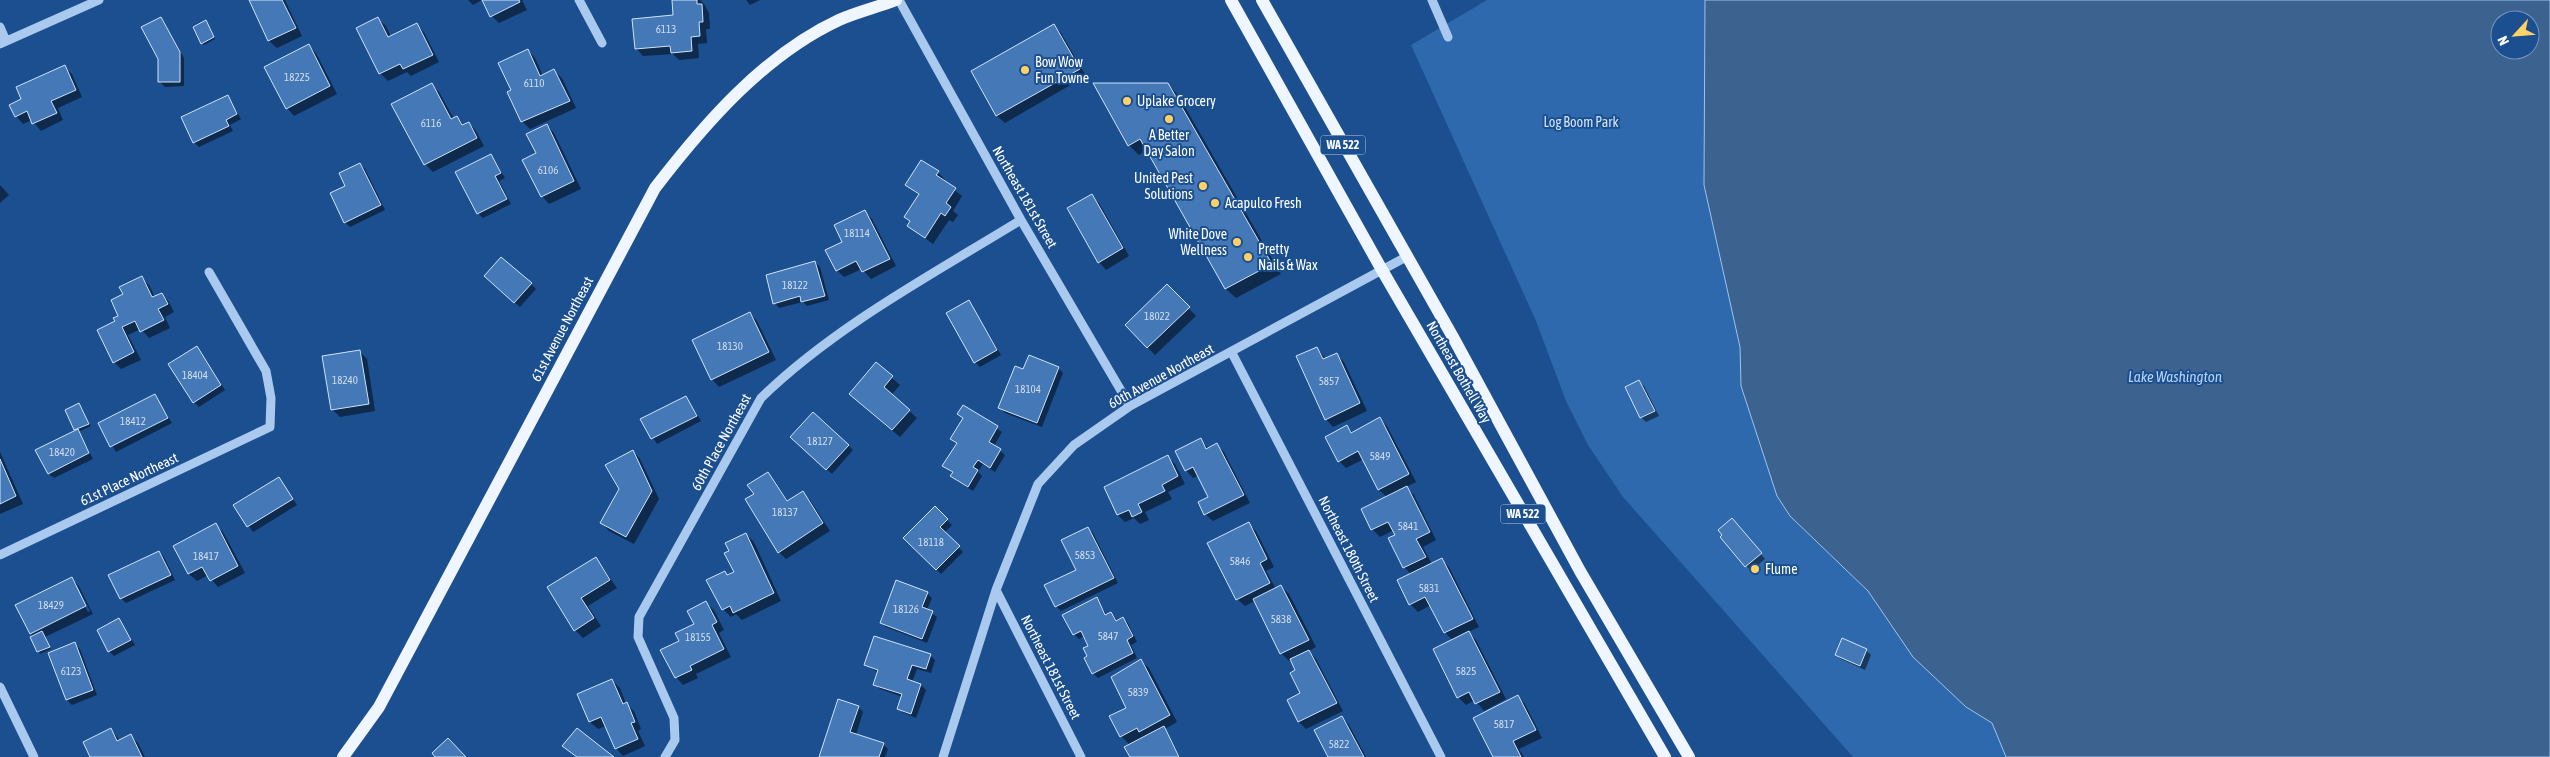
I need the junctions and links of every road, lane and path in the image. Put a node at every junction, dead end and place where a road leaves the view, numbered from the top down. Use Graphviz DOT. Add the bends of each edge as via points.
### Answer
graph roads {
  1 [pos="98,0"];
  2 [pos="579,0"];
  3 [pos="898,0"];
  4 [pos="1231,0"];
  5 [pos="1262,0"];
  6 [pos="1432,0"];
  7 [pos="0,28"];
  8 [pos="1448,38"];
  9 [pos="3,43"];
  10 [pos="602,44"];
  11 [pos="1021,220"];
  12 [pos="1406,257"];
  13 [pos="1382,270"];
  14 [pos="209,272"];
  15 [pos="1232,353"];
  16 [pos="1130,406"];
  17 [pos="0,555"];
  18 [pos="996,590"];
  19 [pos="0,688"];
  20 [pos="34,757"];
  21 [pos="343,757"];
  22 [pos="665,757"];
  23 [pos="943,757"];
  24 [pos="1082,757"];
  25 [pos="1442,757"];
  26 [pos="1665,757"];
  27 [pos="1689,757"];
  1 -- 9 [label="street"];
  2 -- 10 [label="street"];
  3 -- 11 [label="street, Northeast 181st Street"];
  3 -- 21 [label="main road, 61st Avenue Northeast" via="839,20 778,56 684,150 655,188 379,707"];
  4 -- 13 [label="main road, Northeast Bothell Way / WA 522"];
  5 -- 12 [label="main road, Northeast Bothell Way / WA 522"];
  6 -- 8 [label="street"];
  7 -- 9 [label="street"];
  11 -- 16 [label="street, Northeast 181st Street"];
  11 -- 22 [label="street, 60th Place Northeast" via="824,343 790,369 761,398 639,617 638,637 674,718 675,740"];
  12 -- 13 [label="street, 60th Avenue Northeast"];
  12 -- 27 [label="main road, Northeast Bothell Way / WA 522" via="1580,571"];
  13 -- 15 [label="street, 60th Avenue Northeast"];
  13 -- 26 [label="main road, Northeast Bothell Way / WA 522"];
  14 -- 17 [label="street, 61st Place Northeast" via="266,371 271,398 270,427"];
  15 -- 16 [label="street, 60th Avenue Northeast"];
  15 -- 25 [label="street, Northeast 180th Street"];
  16 -- 18 [label="street, 60th Avenue Northeast" via="1074,444 1038,484"];
  18 -- 23 [label="street, 60th Avenue Northeast"];
  18 -- 24 [label="street, Northeast 181st Street"];
  19 -- 20 [label="street"];
}
